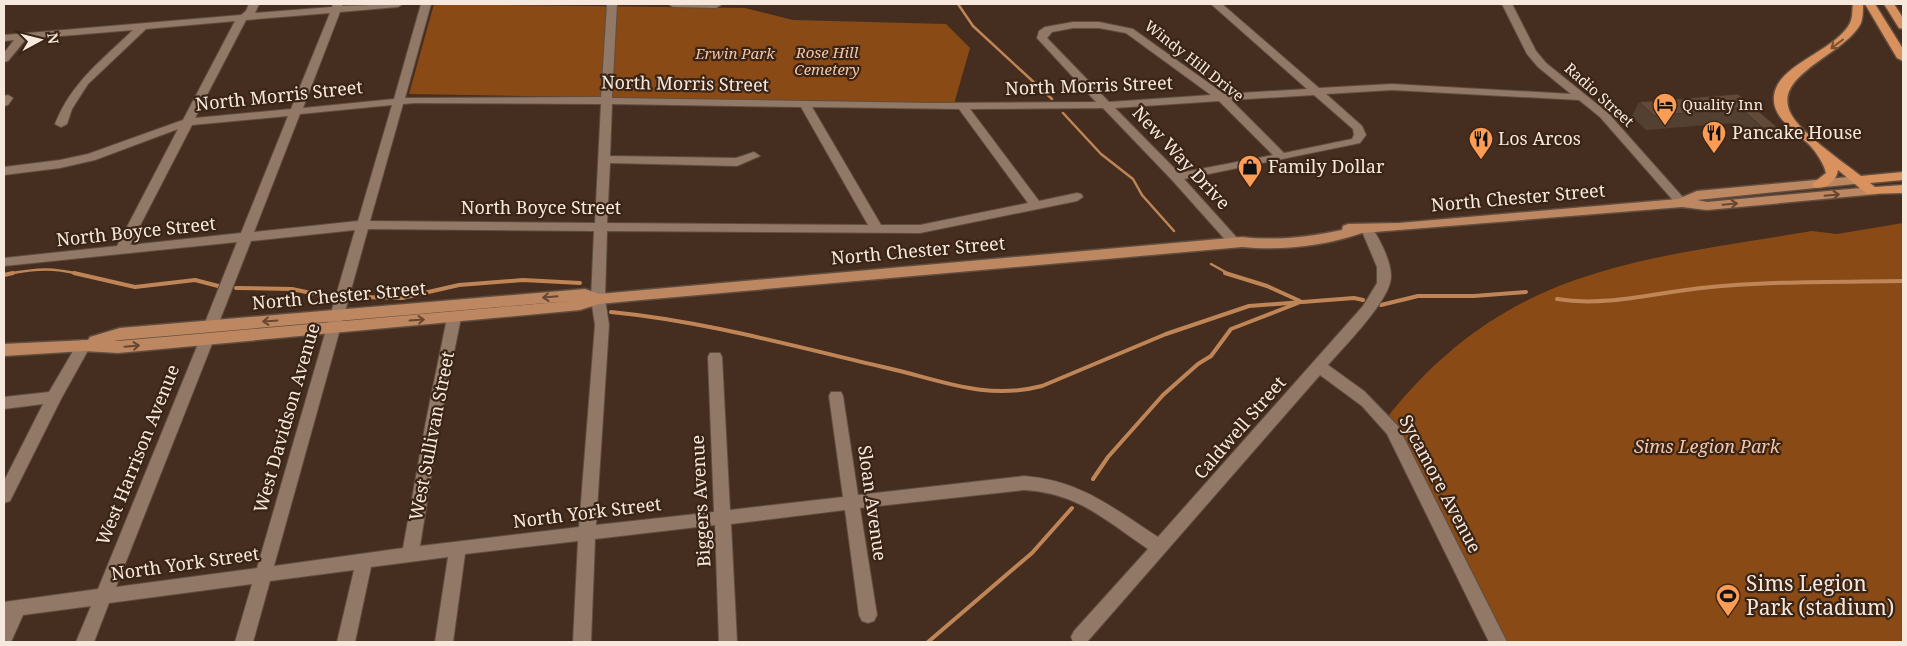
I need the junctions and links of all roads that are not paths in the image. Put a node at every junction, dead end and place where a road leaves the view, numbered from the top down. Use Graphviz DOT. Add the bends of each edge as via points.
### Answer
graph roads {
  1 [pos="254,4"];
  2 [pos="398,4"];
  3 [pos="426,4"];
  4 [pos="612,4"];
  5 [pos="673,4"];
  6 [pos="1216,4"];
  7 [pos="1507,4"];
  8 [pos="1858,4"];
  9 [pos="1870,4"];
  10 [pos="1889,4"];
  11 [pos="716,5"];
  12 [pos="337,7"];
  13 [pos="242,18"];
  14 [pos="143,26"];
  15 [pos="1903,26"];
  16 [pos="1044,33"];
  17 [pos="23,36"];
  18 [pos="4,38"];
  19 [pos="1903,58"];
  20 [pos="4,59"];
  21 [pos="1316,91"];
  22 [pos="1584,97"];
  23 [pos="1222,98"];
  24 [pos="607,101"];
  25 [pos="398,102"];
  26 [pos="805,104"];
  27 [pos="1107,105"];
  28 [pos="963,106"];
  29 [pos="297,110"];
  30 [pos="188,122"];
  31 [pos="61,124"];
  32 [pos="1805,134"];
  33 [pos="754,156"];
  34 [pos="1282,157"];
  35 [pos="604,159"];
  36 [pos="4,171"];
  37 [pos="1903,176"];
  38 [pos="1176,177"];
  39 [pos="1859,180"];
  40 [pos="1819,184"];
  41 [pos="1903,189"];
  42 [pos="1872,191"];
  43 [pos="1077,197"];
  44 [pos="1682,203"];
  45 [pos="1037,206"];
  46 [pos="362,225"];
  47 [pos="602,226"];
  48 [pos="877,229"];
  49 [pos="1362,229"];
  50 [pos="246,238"];
  51 [pos="1238,242"];
  52 [pos="121,250"];
  53 [pos="4,262"];
  54 [pos="598,299"];
  55 [pos="454,318"];
  56 [pos="335,321"];
  57 [pos="209,332"];
  58 [pos="84,345"];
  59 [pos="4,350"];
  60 [pos="715,357"];
  61 [pos="1318,367"];
  62 [pos="836,396"];
  63 [pos="54,397"];
  64 [pos="4,403"];
  65 [pos="4,496"];
  66 [pos="851,502"];
  67 [pos="722,517"];
  68 [pos="587,533"];
  69 [pos="1159,547"];
  70 [pos="458,548"];
  71 [pos="410,555"];
  72 [pos="364,561"];
  73 [pos="263,573"];
  74 [pos="103,596"];
  75 [pos="11,609"];
  76 [pos="868,615"];
  77 [pos="1080,637"];
  78 [pos="4,638"];
  79 [pos="85,642"];
  80 [pos="244,642"];
  81 [pos="346,642"];
  82 [pos="444,642"];
  83 [pos="582,642"];
  84 [pos="728,642"];
  85 [pos="1498,642"];
  1 -- 13 [label="street"];
  2 -- 12 [label="street"];
  3 -- 25 [label="street, West Davidson Avenue"];
  4 -- 24 [label="street"];
  5 -- 11 [label="street"];
  6 -- 21 [label="street"];
  7 -- 22 [label="street, Radio Street" via="1531,52 1542,65"];
  8 -- 32 [label="highway, one-way" via="1859,16 1851,32 1793,76 1780,92 1783,111"];
  9 -- 19 [label="highway"];
  10 -- 15 [label="highway"];
  12 -- 13 [label="street"];
  12 -- 29 [label="street, West Harrison Avenue"];
  13 -- 14 [label="street"];
  13 -- 30 [label="street"];
  14 -- 17 [label="street"];
  14 -- 31 [label="street" via="91,74"];
  16 -- 23 [label="street, Windy Hill Drive" via="1049,29 1073,25 1129,30"];
  16 -- 27 [label="street, New Way Drive" via="1042,38 1049,47"];
  17 -- 18 [label="street"];
  17 -- 20 [label="street"];
  21 -- 22 [label="street, North Morris Street" via="1413,88 1552,98"];
  21 -- 23 [label="street, North Morris Street"];
  21 -- 34 [label="street" via="1358,128 1360,135 1356,141 1347,144"];
  22 -- 44 [label="street, Radio Street"];
  23 -- 27 [label="street, North Morris Street"];
  23 -- 34 [label="street, Windy Hill Drive"];
  24 -- 25 [label="street, North Morris Street" via="473,99"];
  24 -- 26 [label="street, North Morris Street"];
  24 -- 35 [label="street"];
  25 -- 29 [label="street, North Morris Street"];
  25 -- 46 [label="street, West Davidson Avenue"];
  26 -- 28 [label="street, North Morris Street"];
  26 -- 48 [label="street"];
  27 -- 28 [label="street, North Morris Street"];
  27 -- 38 [label="street, New Way Drive"];
  28 -- 45 [label="street"];
  29 -- 30 [label="street, North Morris Street"];
  29 -- 50 [label="street, West Harrison Avenue"];
  30 -- 36 [label="street, North Morris Street" via="91,157"];
  30 -- 52 [label="street"];
  32 -- 39 [label="highway"];
  32 -- 40 [label="highway" via="1832,168 1829,178"];
  33 -- 35 [label="street" via="737,162"];
  34 -- 38 [label="street"];
  35 -- 47 [label="street"];
  37 -- 39 [label="highway, North Chester Street"];
  38 -- 51 [label="street, New Way Drive"];
  39 -- 40 [label="main road, North Chester Street"];
  39 -- 42 [label="highway"];
  40 -- 44 [label="main road, North Chester Street" via="1697,195"];
  41 -- 42 [label="highway, North Chester Street"];
  44 -- 42 [label="main road, North Chester Street, one-way" via="1708,206"];
  43 -- 45 [label="street, North Boyce Street"];
  44 -- 49 [label="main road, North Chester Street"];
  45 -- 48 [label="street, North Boyce Street" via="935,228"];
  46 -- 47 [label="street, North Boyce Street"];
  46 -- 50 [label="street, North Boyce Street"];
  46 -- 56 [label="street, West Davidson Avenue"];
  47 -- 48 [label="street, North Boyce Street"];
  47 -- 54 [label="street"];
  49 -- 51 [label="main road, North Chester Street" via="1338,237 1256,244"];
  49 -- 61 [label="street, Caldwell Street" via="1384,267 1384,283 1368,309"];
  50 -- 52 [label="street, North Boyce Street"];
  50 -- 57 [label="street, West Harrison Avenue"];
  51 -- 54 [label="main road, North Chester Street"];
  52 -- 53 [label="street, North Boyce Street"];
  54 -- 55 [label="main road, North Chester Street" via="580,305"];
  54 -- 56 [label="main road, North Chester Street, one-way" via="584,294"];
  54 -- 68 [label="street" via="602,325"];
  56 -- 55 [label="main road, North Chester Street, one-way"];
  55 -- 71 [label="street, West Sullivan Street"];
  56 -- 57 [label="main road, North Chester Street"];
  56 -- 73 [label="street, West Davidson Avenue"];
  57 -- 58 [label="main road, North Chester Street" via="118,347"];
  57 -- 74 [label="street, West Harrison Avenue"];
  58 -- 59 [label="main road, North Chester Street"];
  58 -- 63 [label="street"];
  60 -- 67 [label="street, Biggers Avenue"];
  61 -- 69 [label="street, Caldwell Street"];
  61 -- 85 [label="street, Sycamore Avenue" via="1353,389 1393,430"];
  62 -- 66 [label="street, Sloan Avenue"];
  63 -- 64 [label="street"];
  63 -- 65 [label="street"];
  66 -- 67 [label="street, North York Street"];
  66 -- 69 [label="street, North York Street" via="1007,484 1056,485 1095,502"];
  66 -- 76 [label="street, Sloan Avenue"];
  67 -- 68 [label="street, North York Street"];
  67 -- 84 [label="street, Biggers Avenue"];
  68 -- 70 [label="street, North York Street"];
  68 -- 83 [label="street"];
  69 -- 77 [label="street, Caldwell Street"];
  70 -- 71 [label="street, North York Street"];
  70 -- 82 [label="street"];
  71 -- 72 [label="street, North York Street"];
  72 -- 73 [label="street, North York Street"];
  72 -- 81 [label="street"];
  73 -- 74 [label="street, North York Street"];
  73 -- 80 [label="street, West Davidson Avenue"];
  74 -- 75 [label="street, North York Street"];
  74 -- 79 [label="street, West Harrison Avenue"];
  75 -- 78 [label="street"];
}
